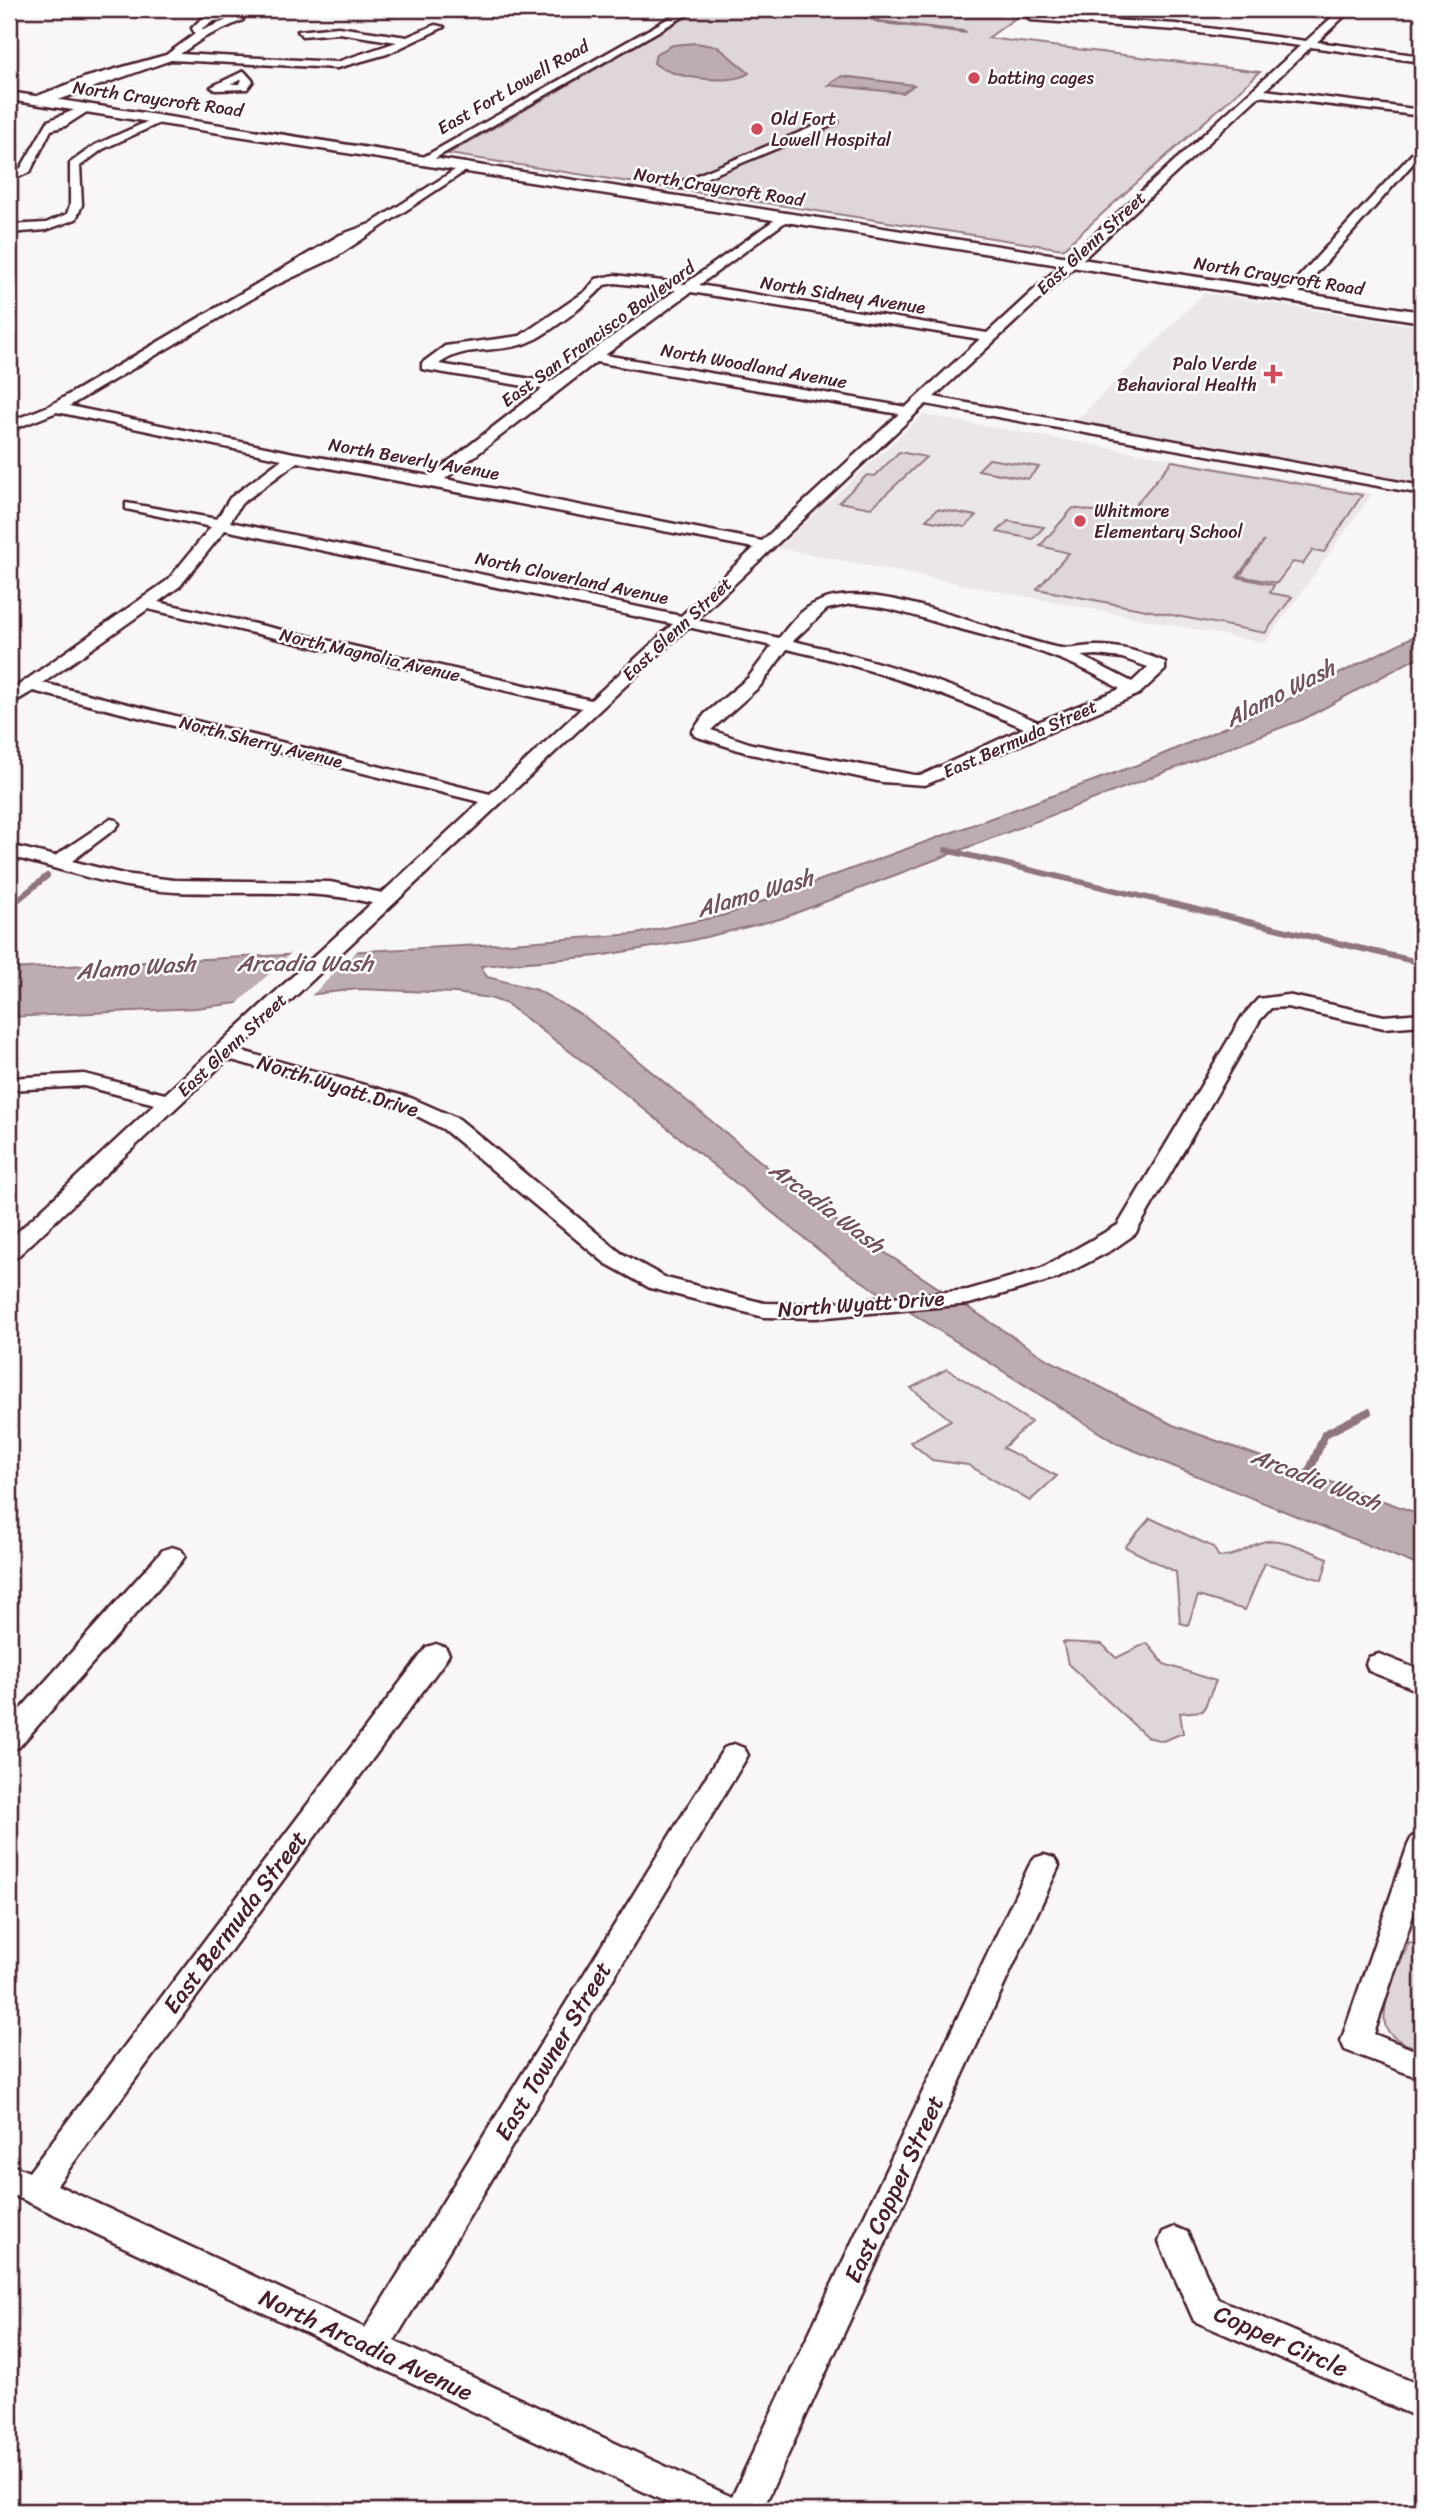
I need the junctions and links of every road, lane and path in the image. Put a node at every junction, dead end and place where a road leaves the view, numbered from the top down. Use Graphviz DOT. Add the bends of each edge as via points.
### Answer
graph roads {
  1 [pos="692,9"];
  2 [pos="1346,9"];
  3 [pos="1138,13"];
  4 [pos="1030,17"];
  5 [pos="1130,22"];
  6 [pos="439,27"];
  7 [pos="335,31"];
  8 [pos="201,35"];
  9 [pos="406,40"];
  10 [pos="1307,44"];
  11 [pos="170,57"];
  12 [pos="1422,59"];
  13 [pos="260,62"];
  14 [pos="244,74"];
  15 [pos="1256,92"];
  16 [pos="9,96"];
  17 [pos="38,101"];
  18 [pos="88,108"];
  19 [pos="1422,113"];
  20 [pos="166,120"];
  21 [pos="832,122"];
  22 [pos="1422,146"];
  23 [pos="426,159"];
  24 [pos="1416,161"];
  25 [pos="466,166"];
  26 [pos="527,175"];
  27 [pos="9,178"];
  28 [pos="677,186"];
  29 [pos="431,188"];
  30 [pos="784,217"];
  31 [pos="9,229"];
  32 [pos="1069,263"];
  33 [pos="691,288"];
  34 [pos="1288,297"];
  35 [pos="1422,317"];
  36 [pos="990,337"];
  37 [pos="592,358"];
  38 [pos="553,387"];
  39 [pos="924,399"];
  40 [pos="56,408"];
  41 [pos="909,412"];
  42 [pos="9,427"];
  43 [pos="294,457"];
  44 [pos="433,481"];
  45 [pos="1422,489"];
  46 [pos="131,506"];
  47 [pos="221,524"];
  48 [pos="766,546"];
  49 [pos="146,604"];
  50 [pos="685,621"];
  51 [pos="783,643"];
  52 [pos="1059,655"];
  53 [pos="30,685"];
  54 [pos="1133,690"];
  55 [pos="9,700"];
  56 [pos="594,706"];
  57 [pos="1038,728"];
  58 [pos="905,783"];
  59 [pos="493,800"];
  60 [pos="110,824"];
  61 [pos="9,850"];
  62 [pos="58,863"];
  63 [pos="386,900"];
  64 [pos="275,1005"];
  65 [pos="1422,1019"];
  66 [pos="224,1052"];
  67 [pos="9,1084"];
  68 [pos="170,1102"];
  69 [pos="9,1252"];
  70 [pos="172,1556"];
  71 [pos="436,1654"];
  72 [pos="1379,1664"];
  73 [pos="1422,1682"];
  74 [pos="9,1740"];
  75 [pos="734,1755"];
  76 [pos="1422,1845"];
  77 [pos="1044,1866"];
  78 [pos="1422,2066"];
  79 [pos="22,2184"];
  80 [pos="1175,2242"];
  81 [pos="372,2347"];
  82 [pos="1422,2403"];
  83 [pos="723,2511"];
  84 [pos="744,2511"];
  1 -- 23 [label="street, East Fort Lowell Road"];
  2 -- 10 [label="street, East Glenn Street"];
  3 -- 5 [label="street"];
  4 -- 5 [label="street"];
  5 -- 10 [label="street"];
  6 -- 9 [label="street"];
  7 -- 9 [label="street"];
  8 -- 11 [label="street"];
  9 -- 13 [label="street" via="338,65"];
  10 -- 12 [label="street"];
  10 -- 15 [label="street, East Glenn Street"];
  11 -- 13 [label="street"];
  11 -- 17 [label="street"];
  13 -- 14 [label="street"];
  15 -- 19 [label="street"];
  15 -- 32 [label="street, East Glenn Street"];
  16 -- 17 [label="main road, North Craycroft Road"];
  17 -- 18 [label="main road, North Craycroft Road"];
  18 -- 20 [label="main road, North Craycroft Road"];
  18 -- 27 [label="street" via="52,123 26,170"];
  20 -- 23 [label="main road, North Craycroft Road"];
  20 -- 31 [label="street" via="118,147 86,155 74,165 75,211 71,218 59,224"];
  21 -- 28 [label="street"];
  22 -- 24 [label="street"];
  23 -- 25 [label="main road, North Craycroft Road"];
  24 -- 34 [label="street"];
  25 -- 26 [label="main road, North Craycroft Road"];
  25 -- 29 [label="street"];
  26 -- 29 [label="street" via="468,175"];
  26 -- 30 [label="main road, North Craycroft Road"];
  29 -- 40 [label="street"];
  30 -- 32 [label="main road, North Craycroft Road"];
  30 -- 33 [label="street, East San Francisco Boulevard"];
  32 -- 34 [label="main road, North Craycroft Road"];
  32 -- 36 [label="street, East Glenn Street"];
  33 -- 36 [label="street, North Sidney Avenue"];
  33 -- 37 [label="street, East San Francisco Boulevard"];
  33 -- 38 [label="street, North Sidney Avenue" via="630,278 600,282 591,294 524,340 450,349 427,366"];
  34 -- 35 [label="main road, North Craycroft Road"];
  36 -- 39 [label="street, East Glenn Street"];
  37 -- 38 [label="street, East San Francisco Boulevard"];
  37 -- 41 [label="street, North Woodland Avenue"];
  38 -- 44 [label="street, East San Francisco Boulevard"];
  39 -- 41 [label="street, East Glenn Street"];
  39 -- 45 [label="street"];
  40 -- 42 [label="street"];
  40 -- 43 [label="street, North Beverly Avenue"];
  41 -- 48 [label="street, East Glenn Street"];
  43 -- 44 [label="street, North Beverly Avenue"];
  43 -- 47 [label="street" via="235,501"];
  44 -- 48 [label="street, North Beverly Avenue"];
  46 -- 47 [label="street, North Cloverland Avenue"];
  47 -- 49 [label="street" via="174,583"];
  47 -- 50 [label="street, North Cloverland Avenue"];
  48 -- 50 [label="street, East Glenn Street"];
  49 -- 53 [label="street"];
  49 -- 56 [label="street, North Magnolia Avenue"];
  50 -- 51 [label="street, North Cloverland Avenue"];
  50 -- 56 [label="street, East Glenn Street"];
  51 -- 52 [label="street" via="818,607 860,599"];
  51 -- 57 [label="street, North Cloverland Avenue" via="902,674"];
  51 -- 58 [label="street" via="754,682 706,720 701,732 723,742"];
  52 -- 54 [label="street" via="1117,678"];
  52 -- 54 [label="street" via="1103,650 1141,657 1159,666"];
  53 -- 55 [label="street"];
  53 -- 59 [label="street, North Sherry Avenue"];
  54 -- 57 [label="street, East Bermuda Street"];
  56 -- 59 [label="street, East Glenn Street"];
  57 -- 58 [label="street, East Bermuda Street" via="925,780"];
  59 -- 63 [label="street, East Glenn Street"];
  60 -- 62 [label="street"];
  61 -- 62 [label="street"];
  62 -- 63 [label="street" via="148,883 330,888"];
  63 -- 64 [label="street, East Glenn Street"];
  64 -- 66 [label="street, East Glenn Street"];
  65 -- 66 [label="street, North Wyatt Drive" via="1384,1022 1287,1001 1265,1003 1252,1017 1127,1229 1050,1273 969,1297 764,1310 658,1283 613,1258 451,1124 404,1102"];
  66 -- 68 [label="street, East Glenn Street"];
  67 -- 68 [label="street" via="83,1080"];
  68 -- 69 [label="street, East Glenn Street"];
  70 -- 74 [label="street"];
  71 -- 79 [label="street, East Bermuda Street"];
  72 -- 73 [label="street"];
  75 -- 81 [label="street, East Towner Street"];
  76 -- 78 [label="street" via="1356,2041"];
  77 -- 84 [label="street, East Copper Street"];
  79 -- 81 [label="street, North Arcadia Avenue"];
  80 -- 82 [label="street, Copper Circle" via="1206,2310"];
  81 -- 83 [label="street, North Arcadia Avenue"];
}
